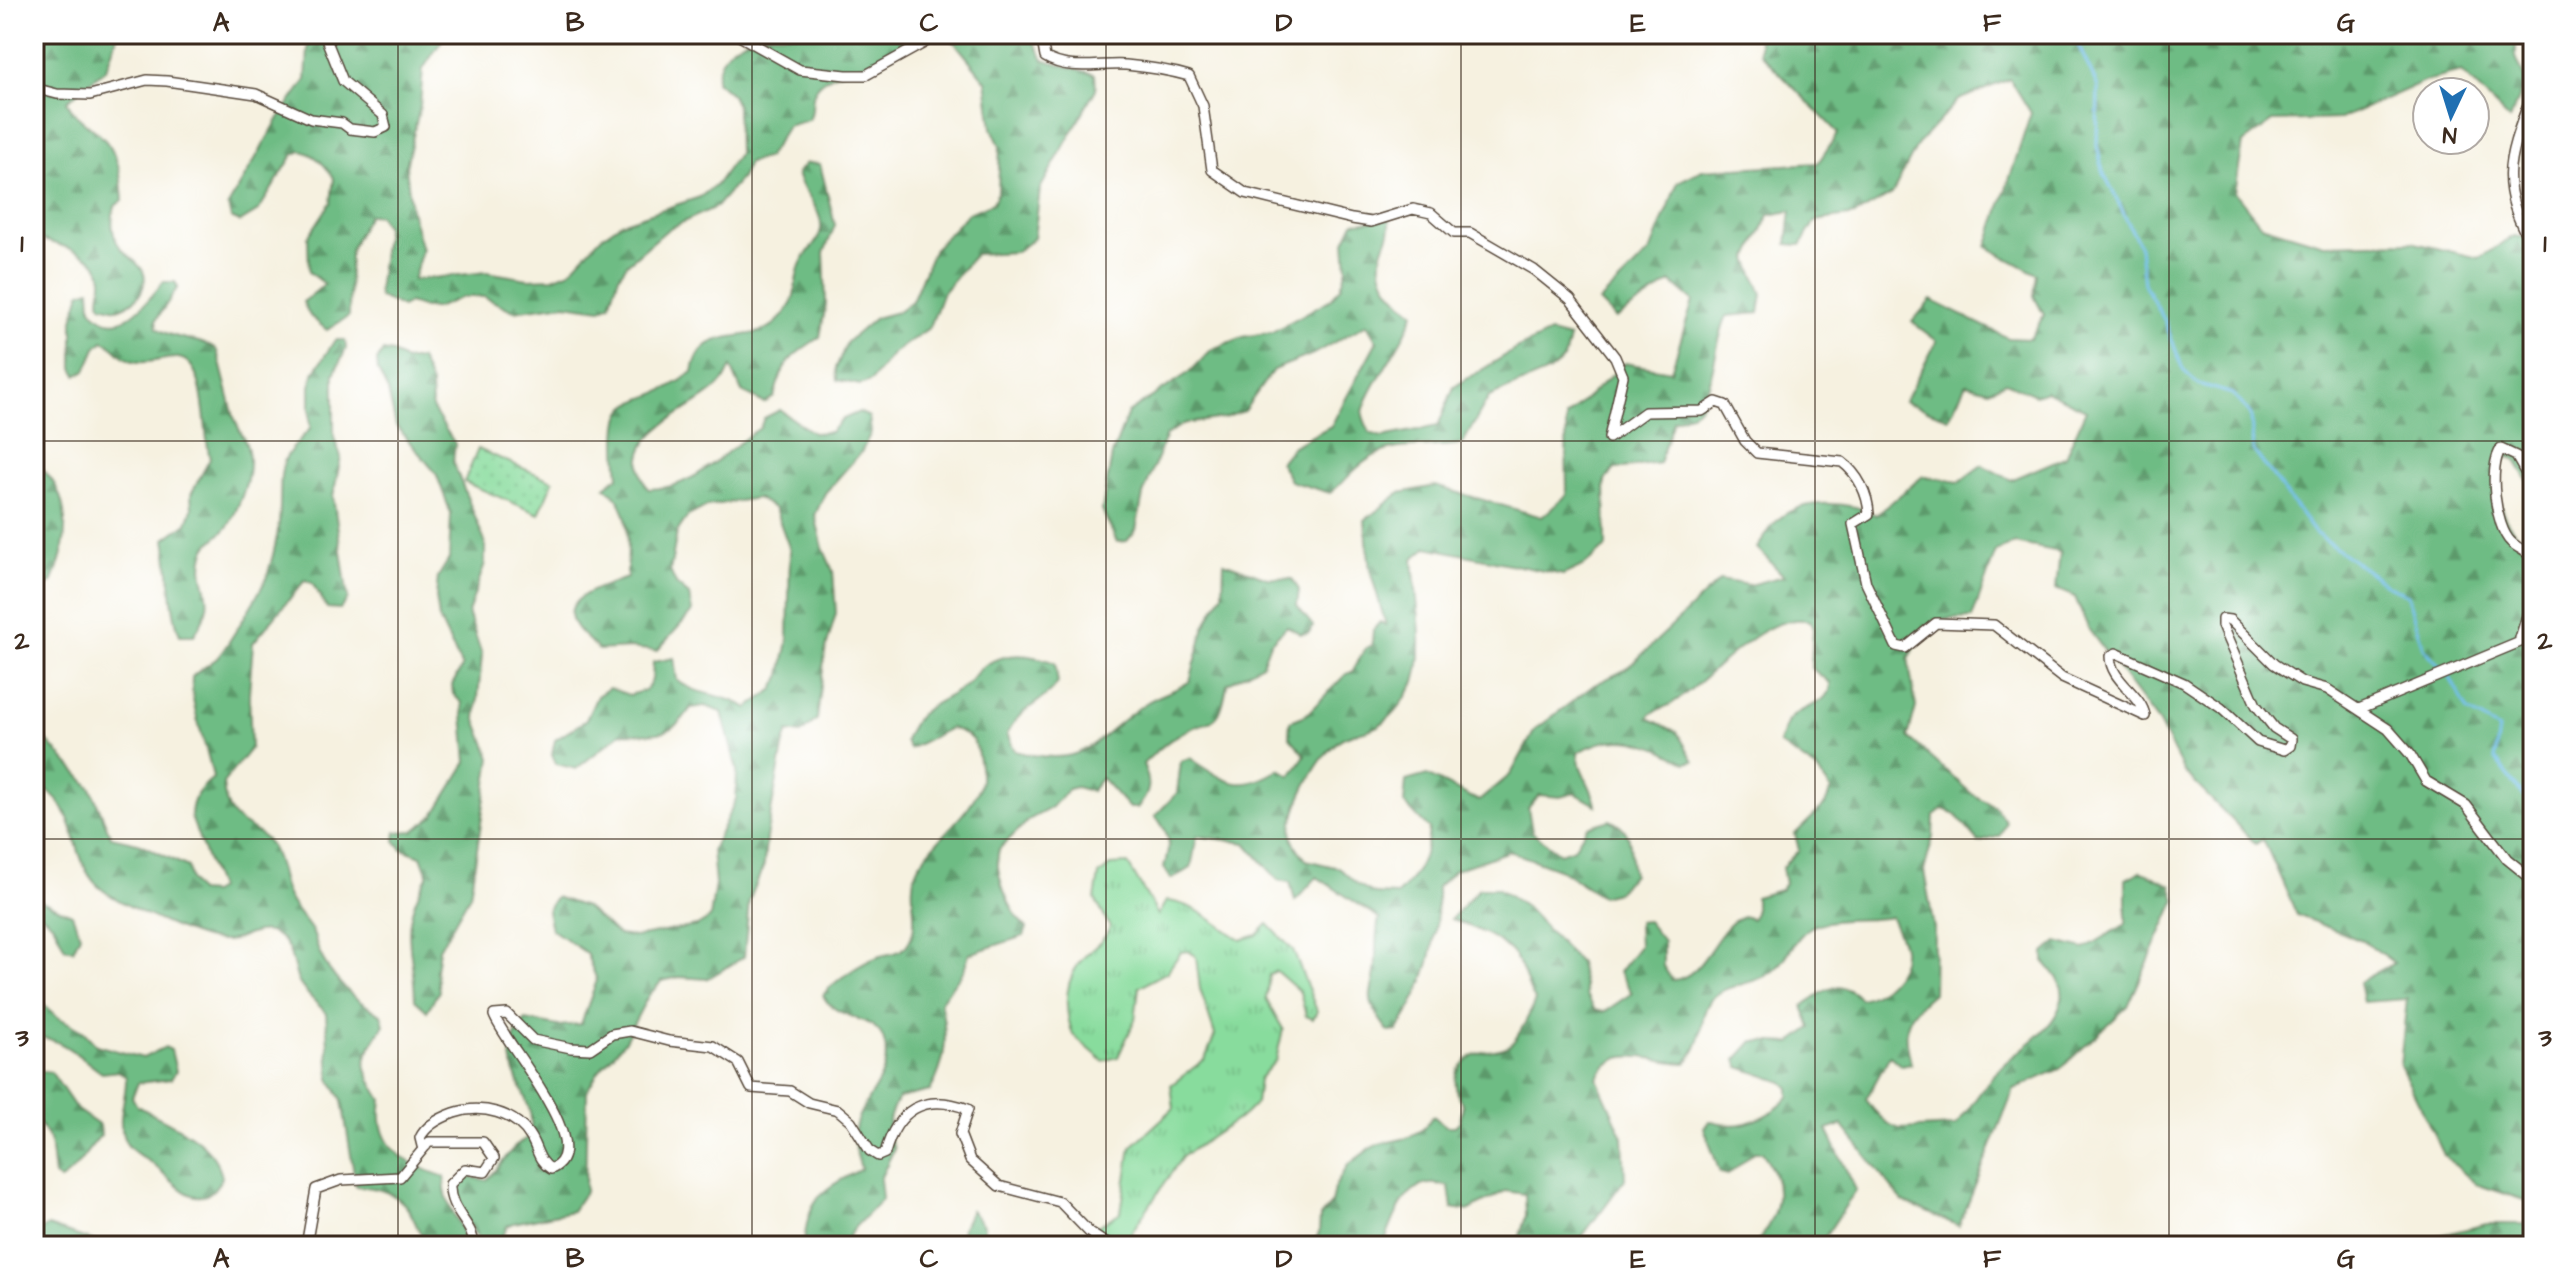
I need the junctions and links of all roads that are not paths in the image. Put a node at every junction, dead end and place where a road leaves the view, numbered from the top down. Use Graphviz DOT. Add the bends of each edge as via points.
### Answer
graph roads {
  1 [pos="324,34"];
  2 [pos="736,34"];
  3 [pos="933,34"];
  4 [pos="1041,34"];
  5 [pos="2530,34"];
  6 [pos="2533,65"];
  7 [pos="34,88"];
  8 [pos="2533,91"];
  9 [pos="2533,248"];
  10 [pos="2533,486"];
  11 [pos="2533,557"];
  12 [pos="2533,597"];
  13 [pos="2529,642"];
  14 [pos="2359,709"];
  15 [pos="2533,880"];
  16 [pos="426,1146"];
  17 [pos="306,1246"];
  18 [pos="473,1246"];
  19 [pos="1110,1246"];
  1 -- 7 [label="street" via="343,81 383,115 386,127 375,132 350,129 311,119 256,94 167,81 147,80 90,95"];
  2 -- 3 [label="street" via="800,70 846,75 866,75"];
  4 -- 14 [label="street" via="1045,57 1054,62 1122,64 1189,76 1203,106 1212,170 1245,193 1371,222 1400,210 1431,213 1454,233 1470,233 1534,270 1570,299 1615,357 1623,376 1609,438 1645,412 1702,411 1716,402 1725,405 1757,453 1842,462 1852,469 1869,514 1853,524 1858,560 1896,646 1905,648 1936,623 1994,625 2062,678 2145,716 2110,665 2110,656 2116,653 2184,683 2258,742 2284,750 2291,739 2265,718 2243,679 2222,626 2222,619 2230,620 2274,664"];
  5 -- 6 [label="street"];
  8 -- 9 [label="street" via="2509,158 2516,218"];
  10 -- 11 [label="street" via="2516,456 2501,449 2496,455 2499,521 2510,542"];
  12 -- 13 [label="street" via="2520,638"];
  13 -- 14 [label="street"];
  14 -- 15 [label="street" via="2388,729 2426,781 2466,805 2507,859"];
  16 -- 17 [label="street" via="400,1177 341,1180 316,1189"];
  16 -- 18 [label="street" via="437,1140 473,1140 483,1142 494,1158 485,1172 465,1169 450,1184 452,1204 471,1231"];
  16 -- 19 [label="street" via="420,1138 435,1121 487,1109 509,1117 527,1132 551,1169 559,1166 564,1140 557,1118 494,1015 507,1014 533,1040 571,1048 590,1049 612,1034 643,1032 713,1046 738,1062 751,1088 790,1091 809,1103 838,1110 878,1156 885,1153 896,1124 908,1111 930,1104 968,1109 960,1134 970,1160 999,1186 1060,1202"];
}
